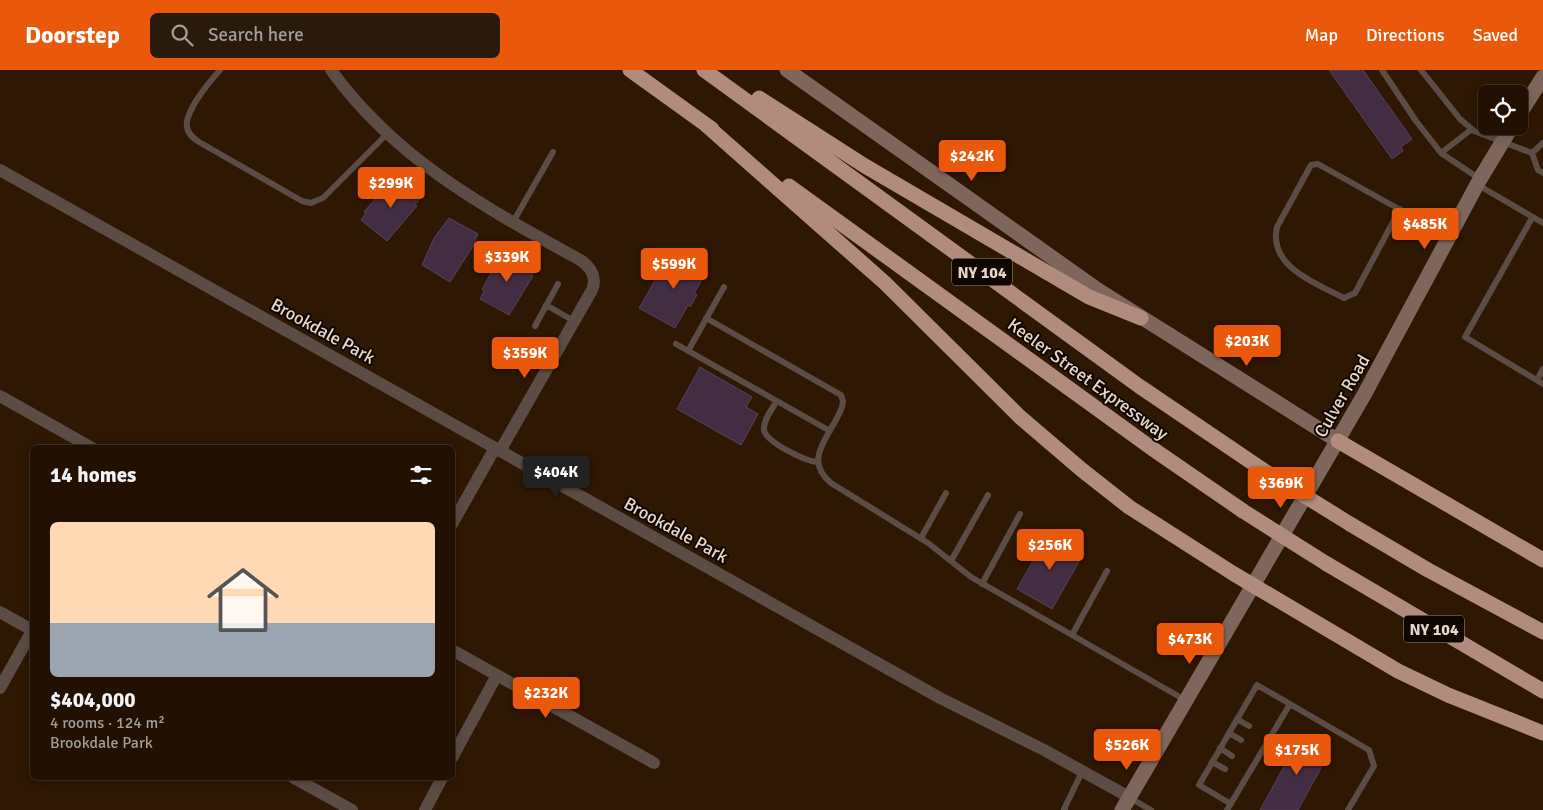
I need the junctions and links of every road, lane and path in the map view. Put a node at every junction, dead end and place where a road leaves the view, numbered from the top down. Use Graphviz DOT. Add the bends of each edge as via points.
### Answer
graph roads {
  1 [pos="220,70"];
  2 [pos="331,70"];
  3 [pos="630,70"];
  4 [pos="704,70"];
  5 [pos="714,70"];
  6 [pos="786,70"];
  7 [pos="1382,70"];
  8 [pos="1421,70"];
  9 [pos="1543,77"];
  10 [pos="1528,101"];
  11 [pos="706,125"];
  12 [pos="1472,129"];
  13 [pos="387,134"];
  14 [pos="1506,135"];
  15 [pos="1502,142"];
  16 [pos="1543,143"];
  17 [pos="553,152"];
  18 [pos="1532,152"];
  19 [pos="1441,153"];
  20 [pos="0,170"];
  21 [pos="1543,173"];
  22 [pos="1479,182"];
  23 [pos="1400,210"];
  24 [pos="1532,218"];
  25 [pos="513,222"];
  26 [pos="1543,223"];
  27 [pos="1449,237"];
  28 [pos="558,284"];
  29 [pos="724,287"];
  30 [pos="546,305"];
  31 [pos="706,318"];
  32 [pos="1141,318"];
  33 [pos="574,321"];
  34 [pos="534,326"];
  35 [pos="676,344"];
  36 [pos="688,351"];
  37 [pos="1543,369"];
  38 [pos="1540,382"];
  39 [pos="0,396"];
  40 [pos="777,401"];
  41 [pos="830,431"];
  42 [pos="1338,441"];
  43 [pos="87,445"];
  44 [pos="498,450"];
  45 [pos="817,462"];
  46 [pos="946,493"];
  47 [pos="988,495"];
  48 [pos="1020,514"];
  49 [pos="455,519"];
  50 [pos="921,538"];
  51 [pos="1543,560"];
  52 [pos="951,561"];
  53 [pos="1107,571"];
  54 [pos="982,584"];
  55 [pos="1254,586"];
  56 [pos="0,612"];
  57 [pos="30,629"];
  58 [pos="1543,632"];
  59 [pos="30,634"];
  60 [pos="1072,635"];
  61 [pos="455,652"];
  62 [pos="497,675"];
  63 [pos="0,688"];
  64 [pos="1543,691"];
  65 [pos="1187,700"];
  66 [pos="1290,704"];
  67 [pos="1237,719"];
  68 [pos="1249,726"];
  69 [pos="1229,733"];
  70 [pos="1543,733"];
  71 [pos="1263,734"];
  72 [pos="1270,738"];
  73 [pos="1241,740"];
  74 [pos="1220,748"];
  75 [pos="1254,748"];
  76 [pos="455,752"];
  77 [pos="1262,752"];
  78 [pos="1232,756"];
  79 [pos="1212,762"];
  80 [pos="654,763"];
  81 [pos="1245,764"];
  82 [pos="1252,768"];
  83 [pos="1225,769"];
  84 [pos="1082,772"];
  85 [pos="1238,777"];
  86 [pos="298,780"];
  87 [pos="441,780"];
  88 [pos="1244,781"];
  89 [pos="1125,804"];
  90 [pos="1229,807"];
  91 [pos="352,810"];
  92 [pos="424,810"];
  93 [pos="1064,810"];
  94 [pos="1151,810"];
  95 [pos="1348,810"];
  1 -- 13 [label="lane" via="192,109 187,122 188,133 302,201 323,198"];
  2 -- 13 [label="street"];
  3 -- 11 [label="highway, Keeler Street Expressway / NY 104"];
  4 -- 58 [label="highway, Keeler Street Expressway / NY 104, bridge" via="1139,386 1263,470 1428,570"];
  5 -- 32 [label="highway" via="865,166 1089,297"];
  6 -- 32 [label="main road"];
  7 -- 19 [label="lane"];
  8 -- 12 [label="lane" via="1460,119"];
  9 -- 10 [label="main road"];
  11 -- 55 [label="highway" via="884,283 992,390 1067,458 1129,507"];
  11 -- 64 [label="highway, Keeler Street Expressway / NY 104, bridge" via="1243,511"];
  12 -- 15 [label="lane"];
  12 -- 19 [label="lane"];
  13 -- 25 [label="street" via="437,176"];
  14 -- 15 [label="main road, Culver Road"];
  15 -- 18 [label="lane"];
  15 -- 22 [label="main road, Culver Road"];
  16 -- 18 [label="lane"];
  17 -- 25 [label="lane"];
  18 -- 21 [label="lane" via="1538,170"];
  19 -- 22 [label="lane"];
  20 -- 44 [label="street, Brookdale Park"];
  22 -- 24 [label="lane"];
  22 -- 27 [label="main road, Culver Road"];
  23 -- 23 [label="lane" via="1318,164 1311,165 1274,238 1281,256 1291,269 1344,298 1355,293"];
  23 -- 27 [label="lane"];
  24 -- 26 [label="lane"];
  24 -- 38 [label="lane" via="1465,337"];
  25 -- 33 [label="street" via="582,262 593,273 594,286"];
  27 -- 42 [label="main road, Culver Road"];
  28 -- 30 [label="lane"];
  29 -- 31 [label="lane"];
  30 -- 33 [label="lane"];
  30 -- 34 [label="lane"];
  31 -- 36 [label="lane"];
  31 -- 41 [label="lane" via="838,392 843,404"];
  32 -- 42 [label="main road"];
  33 -- 44 [label="street"];
  35 -- 36 [label="lane"];
  36 -- 40 [label="lane"];
  37 -- 38 [label="lane"];
  39 -- 43 [label="street"];
  40 -- 41 [label="lane"];
  40 -- 45 [label="lane" via="764,424 766,435 801,457"];
  41 -- 45 [label="lane"];
  42 -- 51 [label="highway"];
  42 -- 55 [label="main road, Culver Road"];
  44 -- 49 [label="street"];
  44 -- 84 [label="street, Brookdale Park" via="946,701"];
  45 -- 50 [label="lane" via="820,472 831,483"];
  46 -- 50 [label="lane"];
  47 -- 52 [label="lane"];
  48 -- 54 [label="lane"];
  50 -- 52 [label="lane"];
  52 -- 54 [label="lane"];
  53 -- 60 [label="lane"];
  54 -- 60 [label="lane"];
  55 -- 65 [label="main road, Culver Road"];
  55 -- 70 [label="highway" via="1406,675"];
  56 -- 57 [label="street"];
  59 -- 63 [label="street"];
  60 -- 65 [label="lane"];
  61 -- 62 [label="street"];
  62 -- 76 [label="street"];
  62 -- 80 [label="street"];
  65 -- 89 [label="main road, Culver Road"];
  66 -- 67 [label="lane" via="1256,685"];
  66 -- 72 [label="lane"];
  66 -- 95 [label="lane" via="1369,750 1374,766"];
  67 -- 68 [label="lane"];
  67 -- 69 [label="lane"];
  69 -- 73 [label="lane"];
  69 -- 74 [label="lane"];
  71 -- 72 [label="lane"];
  72 -- 77 [label="lane"];
  74 -- 78 [label="lane"];
  74 -- 79 [label="lane"];
  75 -- 77 [label="lane"];
  77 -- 82 [label="lane"];
  79 -- 83 [label="lane"];
  79 -- 90 [label="lane" via="1199,785"];
  81 -- 82 [label="lane"];
  82 -- 88 [label="lane"];
  84 -- 89 [label="street, Brookdale Park"];
  84 -- 93 [label="lane"];
  85 -- 88 [label="lane"];
  86 -- 91 [label="street"];
  87 -- 92 [label="street"];
  88 -- 90 [label="lane"];
  89 -- 94 [label="lane"];
}
